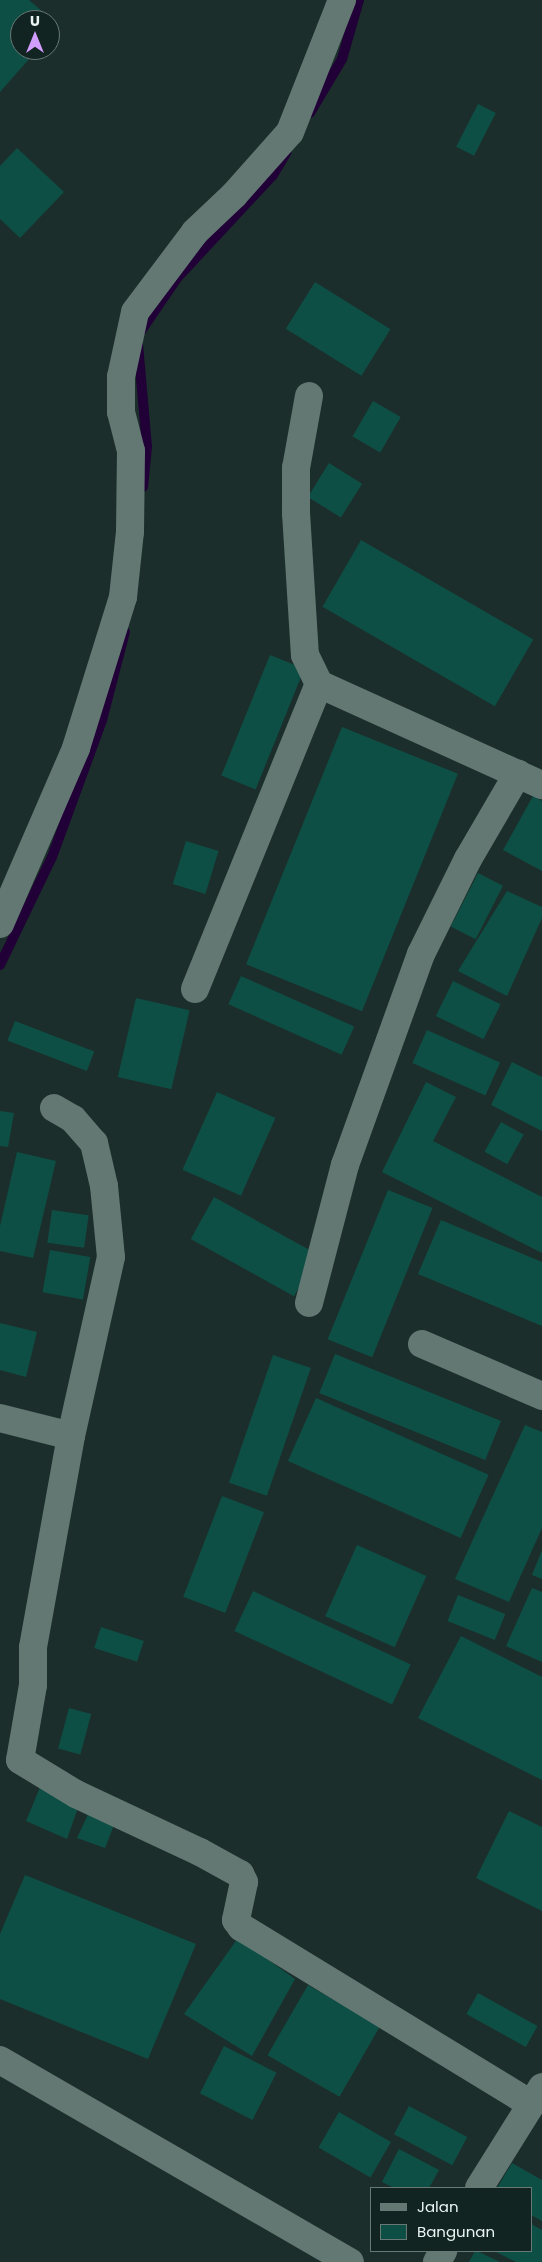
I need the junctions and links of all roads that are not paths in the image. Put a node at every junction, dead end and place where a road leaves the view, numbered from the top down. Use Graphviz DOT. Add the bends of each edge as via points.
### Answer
graph roads {
  1 [pos="342,0"];
  2 [pos="309,396"];
  3 [pos="319,684"];
  4 [pos="518,773"];
  5 [pos="542,784"];
  6 [pos="0,924"];
  7 [pos="195,989"];
  8 [pos="54,1108"];
  9 [pos="309,1303"];
  10 [pos="422,1344"];
  11 [pos="542,1396"];
  12 [pos="0,1418"];
  13 [pos="71,1436"];
  14 [pos="0,2060"];
  15 [pos="537,2096"];
  16 [pos="480,2187"];
  17 [pos="350,2262"];
  1 -- 6 [label="street" via="290,132 234,195 195,232 135,312 121,376 121,412 131,451 130,532 123,597 76,748"];
  2 -- 3 [label="street" via="296,468 296,513 305,655"];
  3 -- 4 [label="street"];
  3 -- 7 [label="street"];
  4 -- 5 [label="street"];
  4 -- 9 [label="street" via="468,859 421,954 345,1165"];
  8 -- 13 [label="street" via="73,1119 94,1143 104,1186 111,1257"];
  10 -- 11 [label="street"];
  12 -- 13 [label="street"];
  13 -- 15 [label="street" via="33,1648 33,1685 20,1760 64,1786 240,1874 244,1882 236,1920 241,1927"];
  14 -- 17 [label="street"];
  15 -- 16 [label="street"];
}
